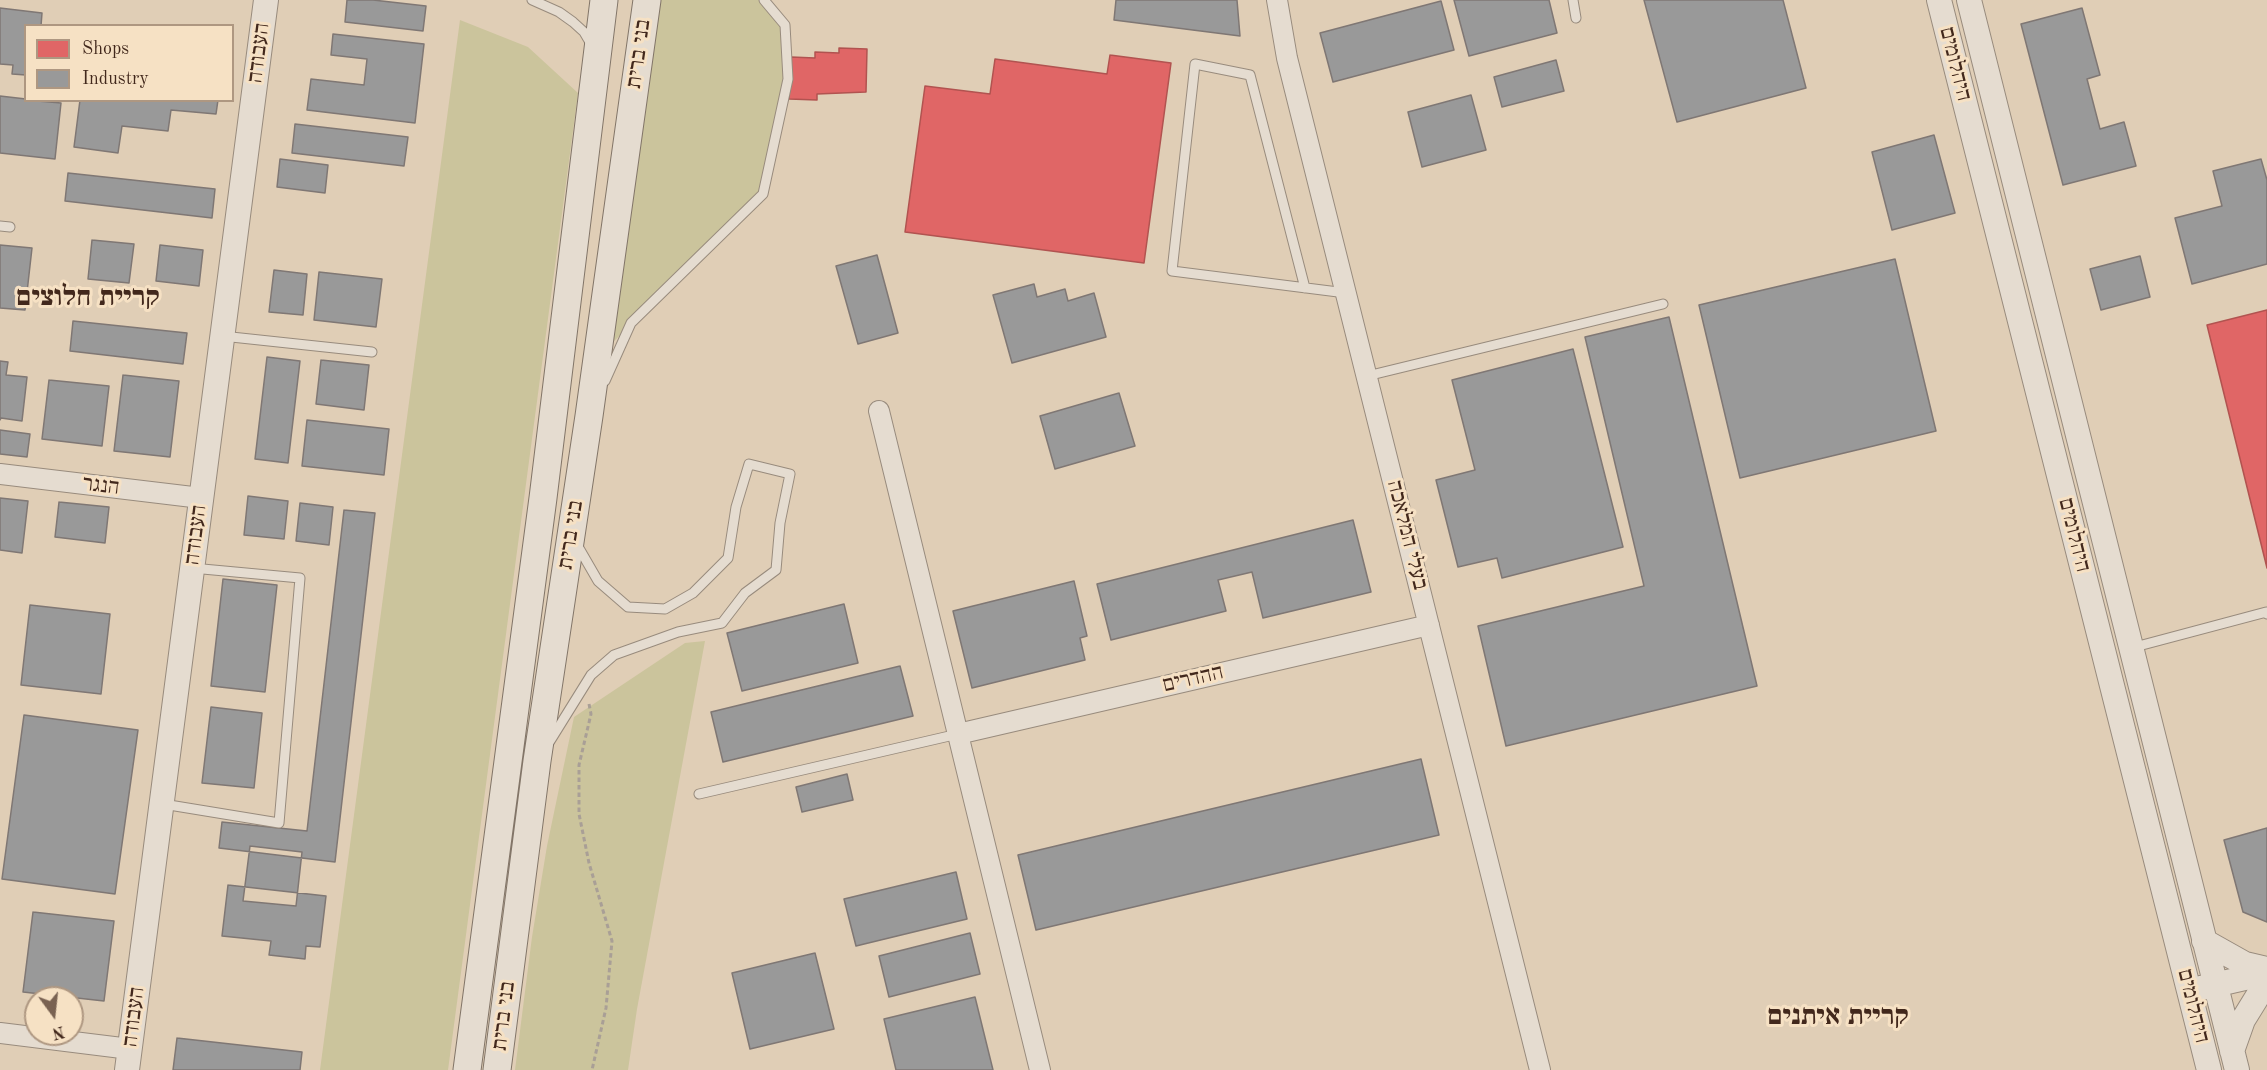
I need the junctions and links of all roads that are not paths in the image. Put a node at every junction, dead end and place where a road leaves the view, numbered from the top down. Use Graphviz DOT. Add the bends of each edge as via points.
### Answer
graph roads {
  1 [pos="266,0"];
  2 [pos="532,0"];
  3 [pos="604,0"];
  4 [pos="646,0"];
  5 [pos="764,0"];
  6 [pos="1277,0"];
  7 [pos="1573,0"];
  8 [pos="1939,0"];
  9 [pos="1969,0"];
  10 [pos="1576,18"];
  11 [pos="597,57"];
  12 [pos="1305,288"];
  13 [pos="1346,293"];
  14 [pos="1663,304"];
  15 [pos="222,336"];
  16 [pos="372,352"];
  17 [pos="1367,376"];
  18 [pos="879,411"];
  19 [pos="589,416"];
  20 [pos="0,474"];
  21 [pos="201,498"];
  22 [pos="571,533"];
  23 [pos="192,568"];
  24 [pos="2267,614"];
  25 [pos="1429,625"];
  26 [pos="2131,648"];
  27 [pos="958,734"];
  28 [pos="537,761"];
  29 [pos="699,794"];
  30 [pos="162,804"];
  31 [pos="2205,941"];
  32 [pos="2267,971"];
  33 [pos="2267,981"];
  34 [pos="2216,985"];
  35 [pos="2190,991"];
  36 [pos="0,1033"];
  37 [pos="128,1060"];
  38 [pos="2234,1061"];
  39 [pos="467,1070"];
  40 [pos="497,1070"];
  41 [pos="1040,1070"];
  42 [pos="1540,1070"];
  43 [pos="2209,1070"];
  1 -- 15 [label="street, העבודה"];
  2 -- 11 [label="lane" via="573,22 584,32"];
  3 -- 11 [label="main road, בני ברית"];
  4 -- 19 [label="main road, בני ברית"];
  5 -- 19 [label="lane" via="785,25 788,79 763,194 631,323"];
  6 -- 13 [label="street, בעלי המלאכה" via="1287,58"];
  7 -- 10 [label="lane"];
  8 -- 35 [label="street, היהלומים"];
  9 -- 26 [label="street, היהלומים"];
  11 -- 39 [label="main road, בני ברית"];
  12 -- 12 [label="lane" via="1172,272 1195,64 1250,75"];
  12 -- 13 [label="lane"];
  13 -- 17 [label="street, בעלי המלאכה"];
  14 -- 17 [label="lane"];
  15 -- 16 [label="lane"];
  15 -- 21 [label="street, העבודה"];
  17 -- 25 [label="street, בעלי המלאכה"];
  18 -- 27 [label="street"];
  19 -- 22 [label="main road, בני ברית"];
  20 -- 21 [label="street, הנגר"];
  21 -- 23 [label="street, העבודה"];
  22 -- 28 [label="main road, בני ברית"];
  22 -- 28 [label="lane" via="598,581 628,607 665,609 693,593 728,558 736,507 749,464 790,474 776,570 745,593 722,622 678,632 614,655 591,675"];
  23 -- 30 [label="street, העבודה"];
  23 -- 30 [label="lane" via="300,578 279,823"];
  24 -- 26 [label="lane"];
  25 -- 27 [label="street, ההדרים"];
  25 -- 42 [label="street, בעלי המלאכה"];
  26 -- 31 [label="street, היהלומים"];
  27 -- 29 [label="lane"];
  27 -- 41 [label="street"];
  28 -- 40 [label="main road, בני ברית"];
  30 -- 37 [label="street, העבודה"];
  31 -- 32 [label="street" via="2245,964"];
  31 -- 34 [label="street, היהלומים"];
  32 -- 34 [label="street"];
  33 -- 38 [label="street" via="2243,1020"];
  34 -- 35 [label="street"];
  34 -- 38 [label="street, היהלומים"];
  35 -- 43 [label="street, היהלומים"];
  36 -- 37 [label="street"];
}
